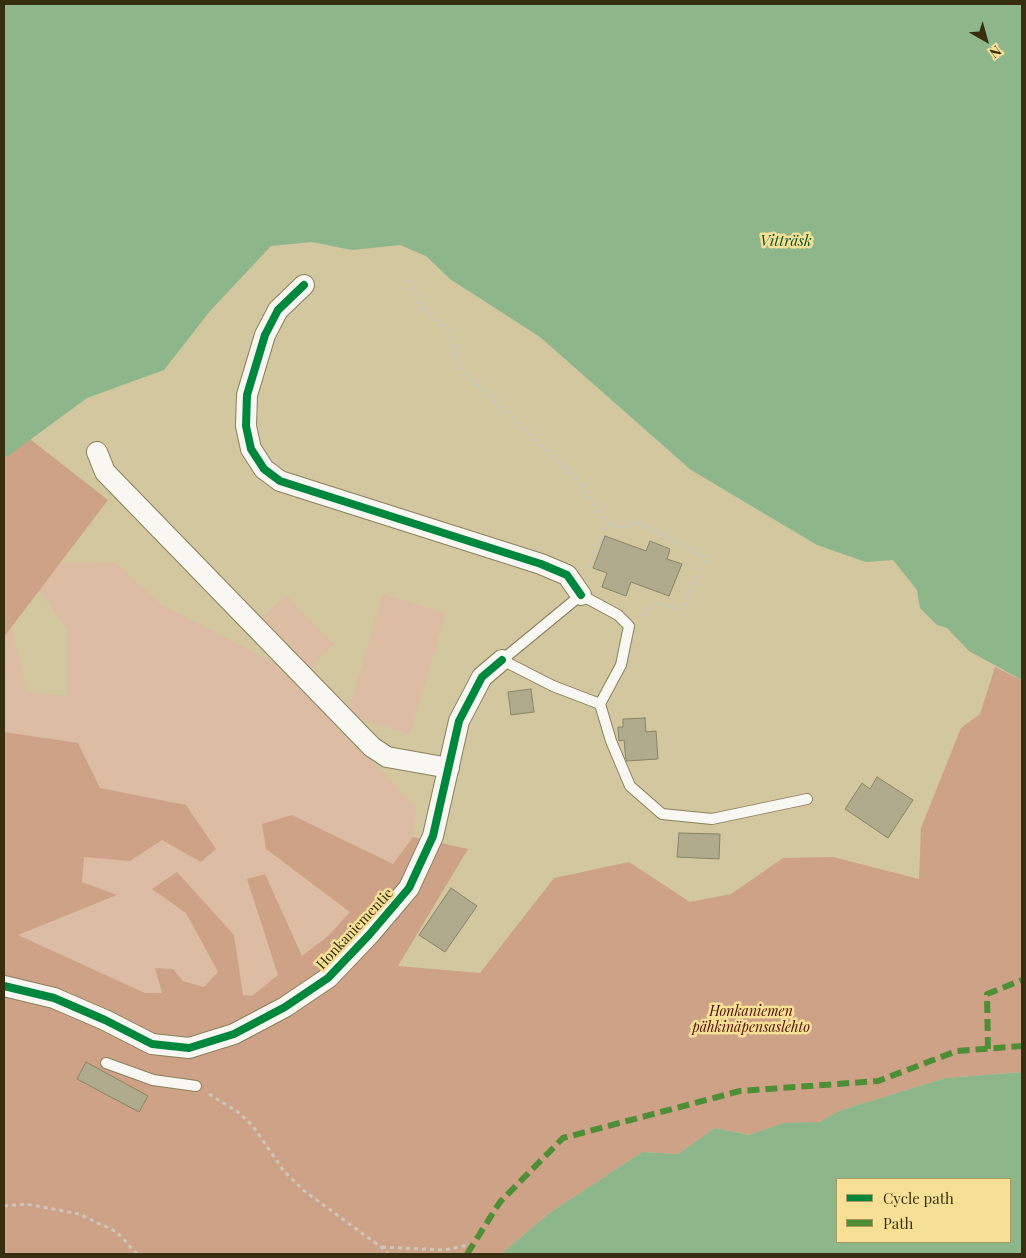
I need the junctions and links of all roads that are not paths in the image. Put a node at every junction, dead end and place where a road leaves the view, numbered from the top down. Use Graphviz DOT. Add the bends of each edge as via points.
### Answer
graph roads {
  1 [pos="304,285"];
  2 [pos="96,452"];
  3 [pos="581,595"];
  4 [pos="502,660"];
  5 [pos="600,704"];
  6 [pos="449,768"];
  7 [pos="807,799"];
  8 [pos="4,986"];
  9 [pos="106,1063"];
  10 [pos="196,1086"];
  1 -- 3 [label="street" via="278,310 264,335 247,395 246,426 251,449 264,469 280,481 541,564 567,575"];
  2 -- 6 [label="street" via="105,472 372,747 387,757"];
  3 -- 4 [label="lane"];
  3 -- 5 [label="lane" via="618,615 629,626 621,665"];
  4 -- 5 [label="lane" via="553,686"];
  4 -- 6 [label="street, Honkaniementie" via="482,677 459,721"];
  5 -- 7 [label="lane" via="630,786 662,814 712,819"];
  6 -- 8 [label="street, Honkaniementie" via="433,836 409,888 328,978 285,1007 234,1034 189,1048 152,1044 54,998"];
  9 -- 10 [label="lane" via="153,1080"];
}
